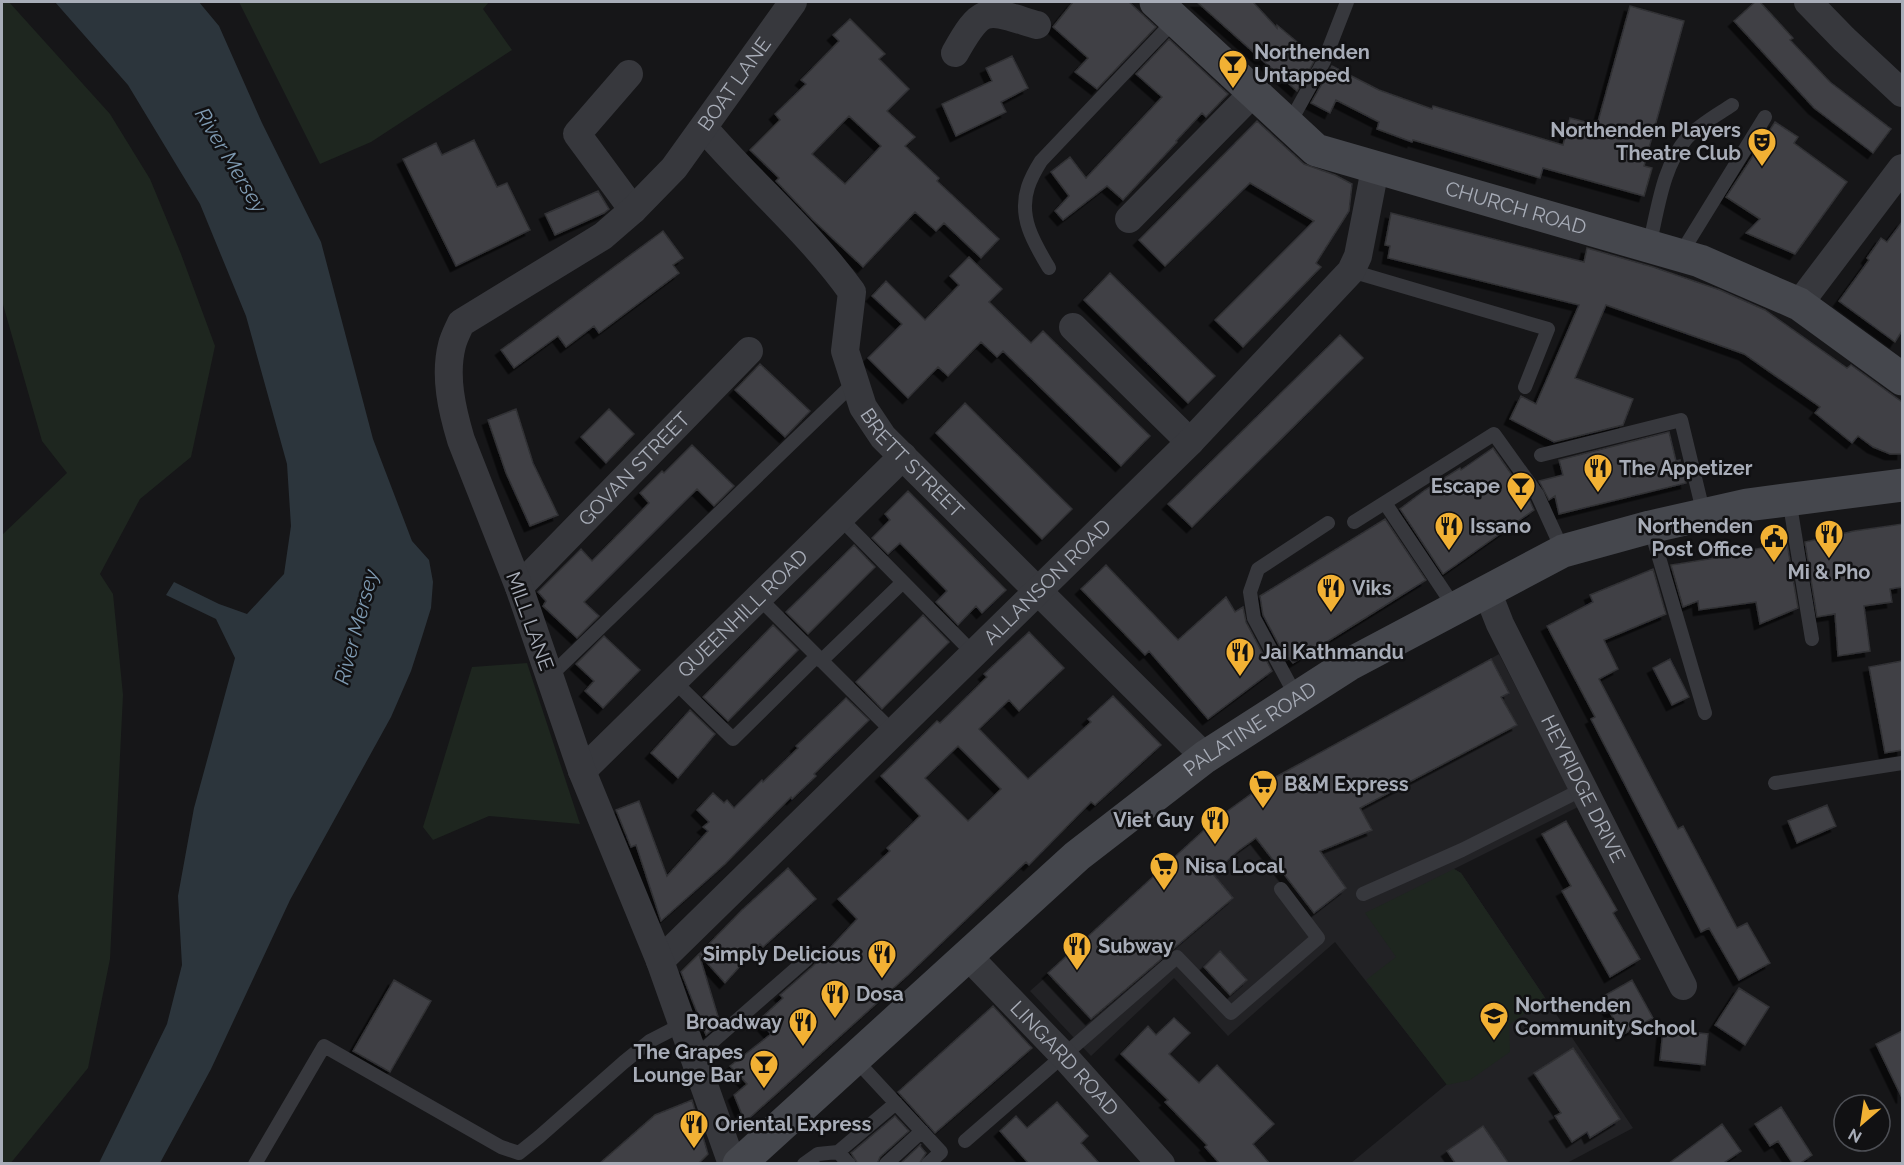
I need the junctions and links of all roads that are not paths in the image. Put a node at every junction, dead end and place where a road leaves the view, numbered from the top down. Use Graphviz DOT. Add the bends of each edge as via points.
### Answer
graph roads {
  1 [pos="792,2"];
  2 [pos="1347,2"];
  3 [pos="1808,2"];
  4 [pos="995,7"];
  5 [pos="1165,10"];
  6 [pos="1037,25"];
  7 [pos="955,53"];
  8 [pos="629,74"];
  9 [pos="1253,93"];
  10 [pos="1902,93"];
  11 [pos="1732,105"];
  12 [pos="1765,117"];
  13 [pos="1288,126"];
  14 [pos="704,128"];
  15 [pos="675,168"];
  16 [pos="1902,168"];
  17 [pos="1375,169"];
  18 [pos="633,210"];
  19 [pos="1129,219"];
  20 [pos="1664,251"];
  21 [pos="1049,268"];
  22 [pos="1352,271"];
  23 [pos="1799,304"];
  24 [pos="1073,327"];
  25 [pos="749,351"];
  26 [pos="1902,379"];
  27 [pos="855,382"];
  28 [pos="1525,387"];
  29 [pos="1190,442"];
  30 [pos="1541,455"];
  31 [pos="903,456"];
  32 [pos="1902,485"];
  33 [pos="1789,499"];
  34 [pos="1385,503"];
  35 [pos="1704,515"];
  36 [pos="840,518"];
  37 [pos="1354,522"];
  38 [pos="1328,523"];
  39 [pos="1650,527"];
  40 [pos="1563,551"];
  41 [pos="903,582"];
  42 [pos="519,587"];
  43 [pos="1039,591"];
  44 [pos="1487,591"];
  45 [pos="759,598"];
  46 [pos="1455,608"];
  47 [pos="1812,639"];
  48 [pos="974,654"];
  49 [pos="819,658"];
  50 [pos="550,676"];
  51 [pos="674,681"];
  52 [pos="1297,698"];
  53 [pos="1705,713"];
  54 [pos="894,733"];
  55 [pos="1205,757"];
  56 [pos="1902,763"];
  57 [pos="582,771"];
  58 [pos="1775,783"];
  59 [pos="1583,789"];
  60 [pos="1281,889"];
  61 [pos="1363,894"];
  62 [pos="967,955"];
  63 [pos="807,959"];
  64 [pos="660,961"];
  65 [pos="1683,986"];
  66 [pos="683,1024"];
  67 [pos="1064,1056"];
  68 [pos="695,1057"];
  69 [pos="854,1058"];
  70 [pos="896,1103"];
  71 [pos="922,1131"];
  72 [pos="965,1141"];
  73 [pos="838,1152"];
  74 [pos="944,1158"];
  75 [pos="255,1164"];
  76 [pos="732,1164"];
  77 [pos="739,1164"];
  78 [pos="804,1164"];
  79 [pos="849,1164"];
  80 [pos="886,1164"];
  81 [pos="928,1164"];
  82 [pos="1161,1164"];
  1 -- 14 [label="street, BOAT LANE"];
  2 -- 13 [label="lane" via="1324,61"];
  3 -- 10 [label="street"];
  4 -- 6 [label="street"];
  4 -- 7 [label="street" via="976,19"];
  5 -- 9 [label="main road, CHURCH ROAD"];
  5 -- 21 [label="lane" via="1041,161 1027,188 1025,216 1030,236"];
  8 -- 18 [label="street" via="577,134"];
  9 -- 13 [label="main road, CHURCH ROAD"];
  9 -- 19 [label="street"];
  11 -- 20 [label="lane" via="1687,138 1673,160 1664,183"];
  12 -- 20 [label="lane"];
  13 -- 17 [label="main road, CHURCH ROAD" via="1316,150"];
  14 -- 15 [label="street, BOAT LANE"];
  14 -- 27 [label="street, BRETT STREET" via="830,261 852,292 844,351"];
  15 -- 18 [label="street, MILL LANE"];
  16 -- 23 [label="street"];
  17 -- 20 [label="main road, CHURCH ROAD"];
  17 -- 22 [label="street, ALLANSON ROAD"];
  18 -- 42 [label="street, MILL LANE" via="603,236 461,323 452,345 448,384 455,422"];
  20 -- 23 [label="main road, CHURCH ROAD" via="1700,261"];
  22 -- 28 [label="lane" via="1548,329"];
  22 -- 29 [label="street, ALLANSON ROAD"];
  23 -- 26 [label="main road, CHURCH ROAD"];
  24 -- 29 [label="street"];
  25 -- 42 [label="street, GOVAN STREET"];
  27 -- 31 [label="street, BRETT STREET" via="863,406 883,437"];
  27 -- 50 [label="lane"];
  29 -- 43 [label="street, ALLANSON ROAD"];
  30 -- 35 [label="lane" via="1681,420"];
  31 -- 36 [label="street, QUEENHILL ROAD"];
  31 -- 43 [label="street, BRETT STREET"];
  32 -- 33 [label="main road, PALATINE ROAD"];
  33 -- 35 [label="main road, PALATINE ROAD"];
  33 -- 47 [label="lane"];
  34 -- 37 [label="lane"];
  34 -- 40 [label="lane" via="1494,434 1537,494"];
  34 -- 46 [label="lane"];
  35 -- 39 [label="main road, PALATINE ROAD"];
  36 -- 41 [label="lane"];
  36 -- 45 [label="street, QUEENHILL ROAD"];
  38 -- 52 [label="lane" via="1258,569 1250,592 1254,618"];
  39 -- 40 [label="main road, PALATINE ROAD"];
  39 -- 53 [label="lane"];
  40 -- 44 [label="main road, PALATINE ROAD"];
  41 -- 48 [label="lane"];
  41 -- 49 [label="lane"];
  42 -- 50 [label="street, MILL LANE"];
  43 -- 48 [label="street, ALLANSON ROAD"];
  43 -- 55 [label="street, BRETT STREET"];
  44 -- 46 [label="main road, PALATINE ROAD"];
  44 -- 59 [label="street, HEYRIDGE DRIVE"];
  45 -- 49 [label="lane"];
  45 -- 51 [label="street, QUEENHILL ROAD"];
  46 -- 52 [label="main road, PALATINE ROAD" via="1348,665"];
  48 -- 54 [label="street, ALLANSON ROAD"];
  49 -- 51 [label="lane" via="733,739"];
  49 -- 54 [label="lane"];
  50 -- 57 [label="street, MILL LANE"];
  51 -- 57 [label="street, QUEENHILL ROAD"];
  52 -- 55 [label="main road, PALATINE ROAD"];
  54 -- 64 [label="street, ALLANSON ROAD"];
  55 -- 62 [label="main road, PALATINE ROAD" via="1077,856"];
  56 -- 58 [label="lane"];
  57 -- 64 [label="street, MILL LANE"];
  59 -- 61 [label="lane"];
  59 -- 65 [label="street, HEYRIDGE DRIVE"];
  60 -- 67 [label="lane" via="1318,938 1231,1013 1177,957"];
  62 -- 67 [label="street, LINGARD ROAD"];
  62 -- 69 [label="main road, PALATINE ROAD"];
  63 -- 68 [label="lane"];
  64 -- 66 [label="street, MILL LANE"];
  66 -- 68 [label="street, MILL LANE"];
  66 -- 75 [label="lane" via="650,1041 519,1153 501,1147 324,1046"];
  67 -- 72 [label="lane"];
  67 -- 82 [label="street, LINGARD ROAD"];
  68 -- 76 [label="street, MILL LANE"];
  69 -- 70 [label="lane"];
  69 -- 77 [label="main road, PALATINE ROAD"];
  70 -- 71 [label="lane"];
  70 -- 73 [label="lane"];
  71 -- 74 [label="lane"];
  71 -- 80 [label="lane"];
  73 -- 78 [label="lane" via="818,1154"];
  73 -- 79 [label="lane"];
  74 -- 81 [label="lane"];
}
